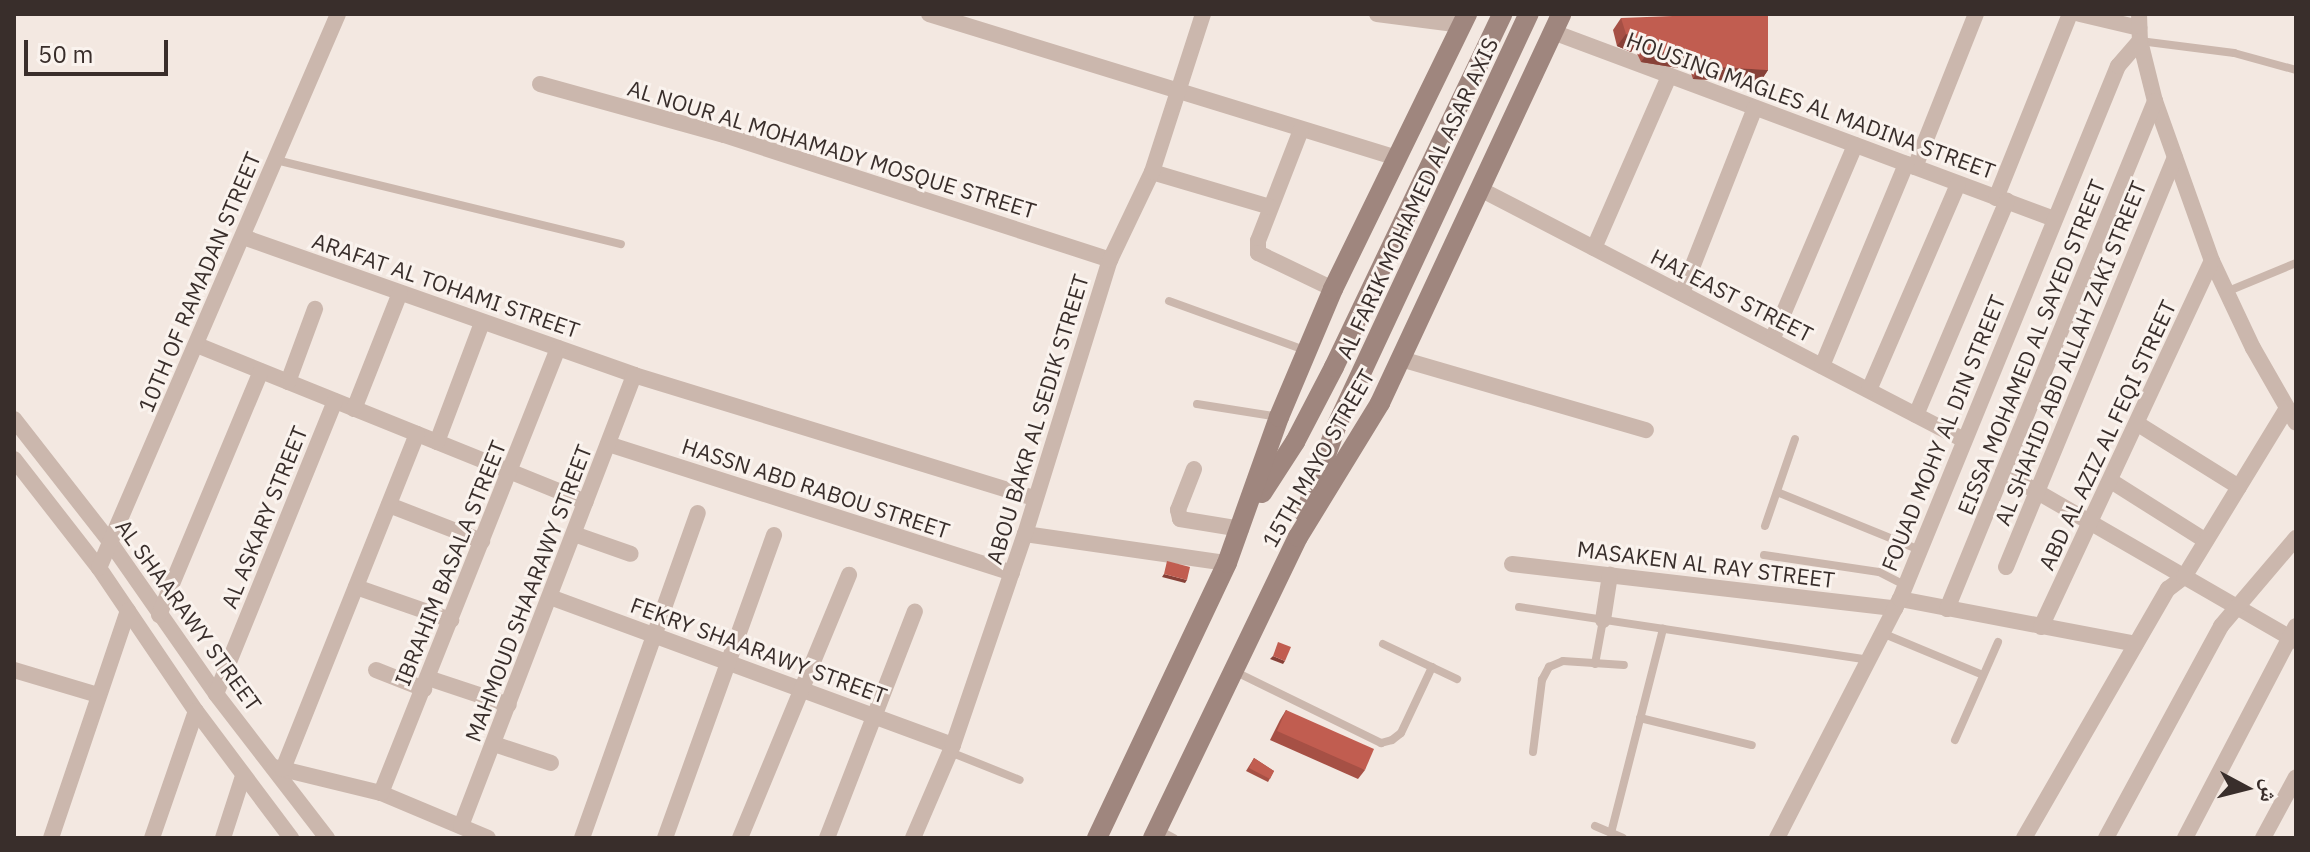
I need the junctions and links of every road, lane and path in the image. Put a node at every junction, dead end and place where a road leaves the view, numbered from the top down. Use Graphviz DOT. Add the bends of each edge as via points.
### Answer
graph roads {
  1 [pos="338,14"];
  2 [pos="929,14"];
  3 [pos="1203,14"];
  4 [pos="1377,14"];
  5 [pos="1502,14"];
  6 [pos="1529,14"];
  7 [pos="1976,14"];
  8 [pos="2070,14"];
  9 [pos="2080,14"];
  10 [pos="1465,19"];
  11 [pos="1557,23"];
  12 [pos="2139,28"];
  13 [pos="2296,70"];
  14 [pos="1669,76"];
  15 [pos="540,84"];
  16 [pos="1180,93"];
  17 [pos="2155,101"];
  18 [pos="1755,108"];
  19 [pos="1301,130"];
  20 [pos="1855,145"];
  21 [pos="2175,157"];
  22 [pos="1397,158"];
  23 [pos="276,160"];
  24 [pos="1911,166"];
  25 [pos="1152,172"];
  26 [pos="1958,184"];
  27 [pos="1480,189"];
  28 [pos="2002,200"];
  29 [pos="1270,207"];
  30 [pos="2054,219"];
  31 [pos="243,237"];
  32 [pos="621,244"];
  33 [pos="1594,248"];
  34 [pos="1110,260"];
  35 [pos="2212,261"];
  36 [pos="2296,263"];
  37 [pos="1333,289"];
  38 [pos="2226,292"];
  39 [pos="400,293"];
  40 [pos="1682,293"];
  41 [pos="1169,301"];
  42 [pos="315,309"];
  43 [pos="482,323"];
  44 [pos="1772,340"];
  45 [pos="197,345"];
  46 [pos="558,348"];
  47 [pos="1307,351"];
  48 [pos="1401,359"];
  49 [pos="1822,366"];
  50 [pos="261,371"];
  51 [pos="634,375"];
  52 [pos="288,382"];
  53 [pos="1869,390"];
  54 [pos="335,401"];
  55 [pos="1197,404"];
  56 [pos="354,409"];
  57 [pos="1916,415"];
  58 [pos="2292,416"];
  59 [pos="1279,417"];
  60 [pos="14,419"];
  61 [pos="2138,424"];
  62 [pos="1646,430"];
  63 [pos="417,434"];
  64 [pos="1795,439"];
  65 [pos="1964,440"];
  66 [pos="437,442"];
  67 [pos="608,444"];
  68 [pos="14,459"];
  69 [pos="1194,469"];
  70 [pos="510,471"];
  71 [pos="2003,472"];
  72 [pos="2111,481"];
  73 [pos="2239,487"];
  74 [pos="2037,491"];
  75 [pos="1777,492"];
  76 [pos="1034,498"];
  77 [pos="586,502"];
  78 [pos="389,505"];
  79 [pos="698,513"];
  80 [pos="1245,520"];
  81 [pos="2091,523"];
  82 [pos="1765,526"];
  83 [pos="574,534"];
  84 [pos="1025,534"];
  85 [pos="774,535"];
  86 [pos="1298,537"];
  87 [pos="2296,538"];
  88 [pos="482,541"];
  89 [pos="2206,541"];
  90 [pos="110,542"];
  91 [pos="1920,550"];
  92 [pos="631,554"];
  93 [pos="1764,555"];
  94 [pos="1227,563"];
  95 [pos="1512,564"];
  96 [pos="2006,567"];
  97 [pos="99,568"];
  98 [pos="1012,573"];
  99 [pos="849,575"];
  100 [pos="1610,575"];
  101 [pos="2184,577"];
  102 [pos="356,587"];
  103 [pos="550,597"];
  104 [pos="1900,598"];
  105 [pos="2235,606"];
  106 [pos="1519,607"];
  107 [pos="1947,609"];
  108 [pos="128,611"];
  109 [pos="915,611"];
  110 [pos="159,615"];
  111 [pos="451,620"];
  112 [pos="1603,620"];
  113 [pos="2041,627"];
  114 [pos="1663,629"];
  115 [pos="1882,633"];
  116 [pos="654,635"];
  117 [pos="2294,635"];
  118 [pos="1998,642"];
  119 [pos="1383,644"];
  120 [pos="2136,644"];
  121 [pos="1869,660"];
  122 [pos="729,663"];
  123 [pos="1595,664"];
  124 [pos="1624,665"];
  125 [pos="1432,667"];
  126 [pos="14,670"];
  127 [pos="376,670"];
  128 [pos="1233,670"];
  129 [pos="1983,675"];
  130 [pos="1457,679"];
  131 [pos="426,684"];
  132 [pos="803,689"];
  133 [pos="216,694"];
  134 [pos="98,695"];
  135 [pos="509,705"];
  136 [pos="196,711"];
  137 [pos="875,716"];
  138 [pos="1640,718"];
  139 [pos="1955,740"];
  140 [pos="494,744"];
  141 [pos="1752,745"];
  142 [pos="951,749"];
  143 [pos="1533,752"];
  144 [pos="551,763"];
  145 [pos="278,768"];
  146 [pos="243,776"];
  147 [pos="2296,777"];
  148 [pos="1020,780"];
  149 [pos="381,793"];
  150 [pos="461,826"];
  151 [pos="1595,826"];
  152 [pos="1611,833"];
  153 [pos="1161,835"];
  154 [pos="51,838"];
  155 [pos="152,838"];
  156 [pos="223,838"];
  157 [pos="291,838"];
  158 [pos="327,838"];
  159 [pos="488,838"];
  160 [pos="582,838"];
  161 [pos="665,838"];
  162 [pos="740,838"];
  163 [pos="827,838"];
  164 [pos="913,838"];
  165 [pos="1097,838"];
  166 [pos="1623,838"];
  167 [pos="1777,838"];
  168 [pos="2024,838"];
  169 [pos="2106,838"];
  170 [pos="2185,838"];
  171 [pos="2263,838"];
  1 -- 23 [label="street, 10TH OF RAMADAN STREET"];
  2 -- 16 [label="street"];
  3 -- 16 [label="street, ABOU BAKR AL SEDIK STREET"];
  4 -- 10 [label="street"];
  5 -- 80 [label="main road, AL FARIK MOHAMED AL ASAR AXIS" via="1334,367"];
  6 -- 86 [label="main road, AL FARIK MOHAMED AL ASAR AXIS" via="1336,427"];
  7 -- 24 [label="street"];
  8 -- 28 [label="street"];
  9 -- 12 [label="street"];
  10 -- 22 [label="main road, 15TH MAYO STREET"];
  11 -- 14 [label="street, HOUSING MAGLES AL MADINA STREET"];
  11 -- 27 [label="main road, 15TH MAYO STREET"];
  12 -- 13 [label="lane"];
  12 -- 17 [label="street"];
  12 -- 30 [label="street, FOUAD MOHY AL DIN STREET"];
  14 -- 18 [label="street, HOUSING MAGLES AL MADINA STREET"];
  14 -- 33 [label="street"];
  15 -- 34 [label="street, AL NOUR AL MOHAMADY MOSQUE STREET" via="724,135"];
  16 -- 19 [label="street"];
  16 -- 25 [label="street, ABOU BAKR AL SEDIK STREET"];
  17 -- 21 [label="street"];
  17 -- 71 [label="street, EISSA MOHAMED AL SAYED STREET"];
  18 -- 20 [label="street, HOUSING MAGLES AL MADINA STREET"];
  18 -- 40 [label="street"];
  19 -- 22 [label="street"];
  19 -- 29 [label="street"];
  20 -- 24 [label="street, HOUSING MAGLES AL MADINA STREET"];
  20 -- 44 [label="street"];
  21 -- 35 [label="street"];
  21 -- 74 [label="street, AL SHAHID ABD ALLAH ZAKI STREET"];
  22 -- 37 [label="main road, 15TH MAYO STREET"];
  23 -- 31 [label="street, 10TH OF RAMADAN STREET"];
  23 -- 32 [label="lane"];
  24 -- 26 [label="street, HOUSING MAGLES AL MADINA STREET"];
  24 -- 49 [label="street"];
  25 -- 29 [label="street"];
  25 -- 34 [label="street, ABOU BAKR AL SEDIK STREET"];
  26 -- 28 [label="street, HOUSING MAGLES AL MADINA STREET"];
  26 -- 53 [label="street"];
  27 -- 33 [label="street, HAI EAST STREET"];
  27 -- 48 [label="main road, 15TH MAYO STREET"];
  28 -- 30 [label="street, HOUSING MAGLES AL MADINA STREET"];
  28 -- 57 [label="street"];
  29 -- 37 [label="street" via="1258,253"];
  30 -- 65 [label="street, FOUAD MOHY AL DIN STREET"];
  31 -- 39 [label="street, ARAFAT AL TOHAMI STREET"];
  31 -- 45 [label="street, 10TH OF RAMADAN STREET"];
  33 -- 40 [label="street, HAI EAST STREET"];
  34 -- 76 [label="street, ABOU BAKR AL SEDIK STREET"];
  35 -- 38 [label="street"];
  35 -- 61 [label="street, ABD AL AZIZ AL FEQI STREET"];
  36 -- 38 [label="lane"];
  37 -- 47 [label="main road, 15TH MAYO STREET"];
  38 -- 58 [label="street"];
  39 -- 43 [label="street, ARAFAT AL TOHAMI STREET"];
  39 -- 56 [label="street"];
  40 -- 44 [label="street, HAI EAST STREET"];
  41 -- 47 [label="lane"];
  42 -- 52 [label="street"];
  43 -- 46 [label="street, ARAFAT AL TOHAMI STREET"];
  43 -- 66 [label="street"];
  44 -- 49 [label="street, HAI EAST STREET"];
  45 -- 50 [label="street"];
  45 -- 90 [label="street, 10TH OF RAMADAN STREET"];
  46 -- 51 [label="street, ARAFAT AL TOHAMI STREET"];
  46 -- 70 [label="street, IBRAHIM BASALA STREET"];
  47 -- 59 [label="main road, 15TH MAYO STREET"];
  48 -- 62 [label="street"];
  48 -- 86 [label="main road, 15TH MAYO STREET" via="1365,432"];
  49 -- 53 [label="street, HAI EAST STREET"];
  50 -- 52 [label="street"];
  50 -- 110 [label="street"];
  51 -- 67 [label="street, MAHMOUD SHAARAWY STREET"];
  51 -- 76 [label="street, ARAFAT AL TOHAMI STREET"];
  52 -- 54 [label="street"];
  53 -- 57 [label="street, HAI EAST STREET"];
  54 -- 56 [label="street"];
  54 -- 133 [label="street, AL ASKARY STREET"];
  55 -- 59 [label="lane"];
  56 -- 63 [label="street"];
  57 -- 65 [label="street, HAI EAST STREET"];
  58 -- 73 [label="street"];
  59 -- 80 [label="main road, 15TH MAYO STREET"];
  60 -- 90 [label="street, AL SHAARAWY STREET"];
  61 -- 72 [label="street, ABD AL AZIZ AL FEQI STREET"];
  61 -- 73 [label="street"];
  63 -- 66 [label="street"];
  63 -- 78 [label="street"];
  64 -- 75 [label="lane"];
  65 -- 91 [label="street, FOUAD MOHY AL DIN STREET"];
  66 -- 70 [label="street"];
  67 -- 77 [label="street, MAHMOUD SHAARAWY STREET"];
  67 -- 98 [label="street, HASSN ABD RABOU STREET"];
  68 -- 97 [label="street, AL SHAARAWY STREET"];
  69 -- 80 [label="street" via="1178,510 1180,519"];
  70 -- 77 [label="street"];
  70 -- 88 [label="street, IBRAHIM BASALA STREET"];
  71 -- 74 [label="street"];
  71 -- 107 [label="street, EISSA MOHAMED AL SAYED STREET"];
  72 -- 81 [label="street, ABD AL AZIZ AL FEQI STREET"];
  72 -- 89 [label="street"];
  73 -- 89 [label="street"];
  74 -- 81 [label="street"];
  74 -- 96 [label="street, AL SHAHID ABD ALLAH ZAKI STREET"];
  75 -- 82 [label="lane"];
  75 -- 91 [label="lane"];
  76 -- 84 [label="street, ABOU BAKR AL SEDIK STREET"];
  77 -- 83 [label="street, MAHMOUD SHAARAWY STREET"];
  78 -- 88 [label="street"];
  78 -- 102 [label="street"];
  79 -- 116 [label="street"];
  80 -- 94 [label="main road, 15TH MAYO STREET"];
  81 -- 101 [label="street"];
  81 -- 113 [label="street, ABD AL AZIZ AL FEQI STREET"];
  83 -- 92 [label="street"];
  83 -- 103 [label="street, MAHMOUD SHAARAWY STREET"];
  84 -- 94 [label="street"];
  84 -- 98 [label="street, ABOU BAKR AL SEDIK STREET"];
  85 -- 122 [label="street"];
  86 -- 128 [label="main road, 15TH MAYO STREET"];
  87 -- 105 [label="street"];
  88 -- 111 [label="street, IBRAHIM BASALA STREET"];
  89 -- 101 [label="street"];
  90 -- 97 [label="street, 10TH OF RAMADAN STREET"];
  90 -- 110 [label="street, AL SHAARAWY STREET"];
  91 -- 104 [label="street, FOUAD MOHY AL DIN STREET"];
  93 -- 104 [label="lane" via="1879,572"];
  94 -- 165 [label="main road, 15TH MAYO STREET"];
  95 -- 100 [label="street, MASAKEN AL RAY STREET"];
  97 -- 108 [label="street, AL SHAARAWY STREET"];
  98 -- 142 [label="street, ABOU BAKR AL SEDIK STREET"];
  99 -- 132 [label="street"];
  100 -- 104 [label="street, MASAKEN AL RAY STREET"];
  100 -- 112 [label="street"];
  101 -- 105 [label="street"];
  101 -- 120 [label="street" via="2168,589"];
  102 -- 111 [label="street"];
  102 -- 145 [label="street"];
  103 -- 116 [label="street, FEKRY SHAARAWY STREET"];
  103 -- 135 [label="street, MAHMOUD SHAARAWY STREET"];
  104 -- 107 [label="street, MASAKEN AL RAY STREET"];
  104 -- 115 [label="street, FOUAD MOHY AL DIN STREET"];
  105 -- 117 [label="street"];
  105 -- 169 [label="street"];
  106 -- 112 [label="lane"];
  107 -- 113 [label="street, MASAKEN AL RAY STREET"];
  108 -- 134 [label="street"];
  108 -- 136 [label="street, AL SHAARAWY STREET"];
  109 -- 137 [label="street"];
  110 -- 133 [label="street, AL SHAARAWY STREET"];
  111 -- 131 [label="street, IBRAHIM BASALA STREET"];
  112 -- 114 [label="lane"];
  112 -- 123 [label="lane"];
  113 -- 120 [label="street, MASAKEN AL RAY STREET"];
  114 -- 121 [label="lane"];
  114 -- 138 [label="lane"];
  115 -- 121 [label="street, FOUAD MOHY AL DIN STREET"];
  115 -- 129 [label="lane"];
  116 -- 122 [label="street, FEKRY SHAARAWY STREET"];
  116 -- 160 [label="street"];
  117 -- 170 [label="street"];
  118 -- 129 [label="lane"];
  119 -- 125 [label="lane"];
  120 -- 168 [label="street"];
  121 -- 167 [label="street, FOUAD MOHY AL DIN STREET"];
  122 -- 132 [label="street, FEKRY SHAARAWY STREET"];
  122 -- 161 [label="street"];
  123 -- 124 [label="lane"];
  123 -- 143 [label="lane" via="1563,661 1546,671"];
  125 -- 128 [label="lane" via="1401,733 1381,743"];
  125 -- 130 [label="lane"];
  126 -- 134 [label="street"];
  127 -- 131 [label="street"];
  128 -- 153 [label="main road, 15TH MAYO STREET"];
  129 -- 139 [label="lane"];
  131 -- 135 [label="street"];
  131 -- 149 [label="street, IBRAHIM BASALA STREET"];
  132 -- 137 [label="street, FEKRY SHAARAWY STREET"];
  132 -- 162 [label="street"];
  133 -- 145 [label="street, AL SHAARAWY STREET"];
  134 -- 154 [label="street"];
  135 -- 140 [label="street, MAHMOUD SHAARAWY STREET"];
  136 -- 146 [label="street, AL SHAARAWY STREET"];
  136 -- 155 [label="street"];
  137 -- 142 [label="street, FEKRY SHAARAWY STREET"];
  137 -- 163 [label="street"];
  138 -- 141 [label="lane"];
  138 -- 152 [label="lane"];
  140 -- 144 [label="street"];
  140 -- 150 [label="street, MAHMOUD SHAARAWY STREET"];
  142 -- 148 [label="lane"];
  142 -- 164 [label="street, ABOU BAKR AL SEDIK STREET"];
  145 -- 149 [label="street"];
  145 -- 158 [label="street, AL SHAARAWY STREET"];
  146 -- 156 [label="street"];
  146 -- 157 [label="street, AL SHAARAWY STREET"];
  147 -- 171 [label="street"];
  149 -- 150 [label="street"];
  150 -- 159 [label="street"];
  151 -- 152 [label="lane"];
  152 -- 166 [label="lane"];
}
